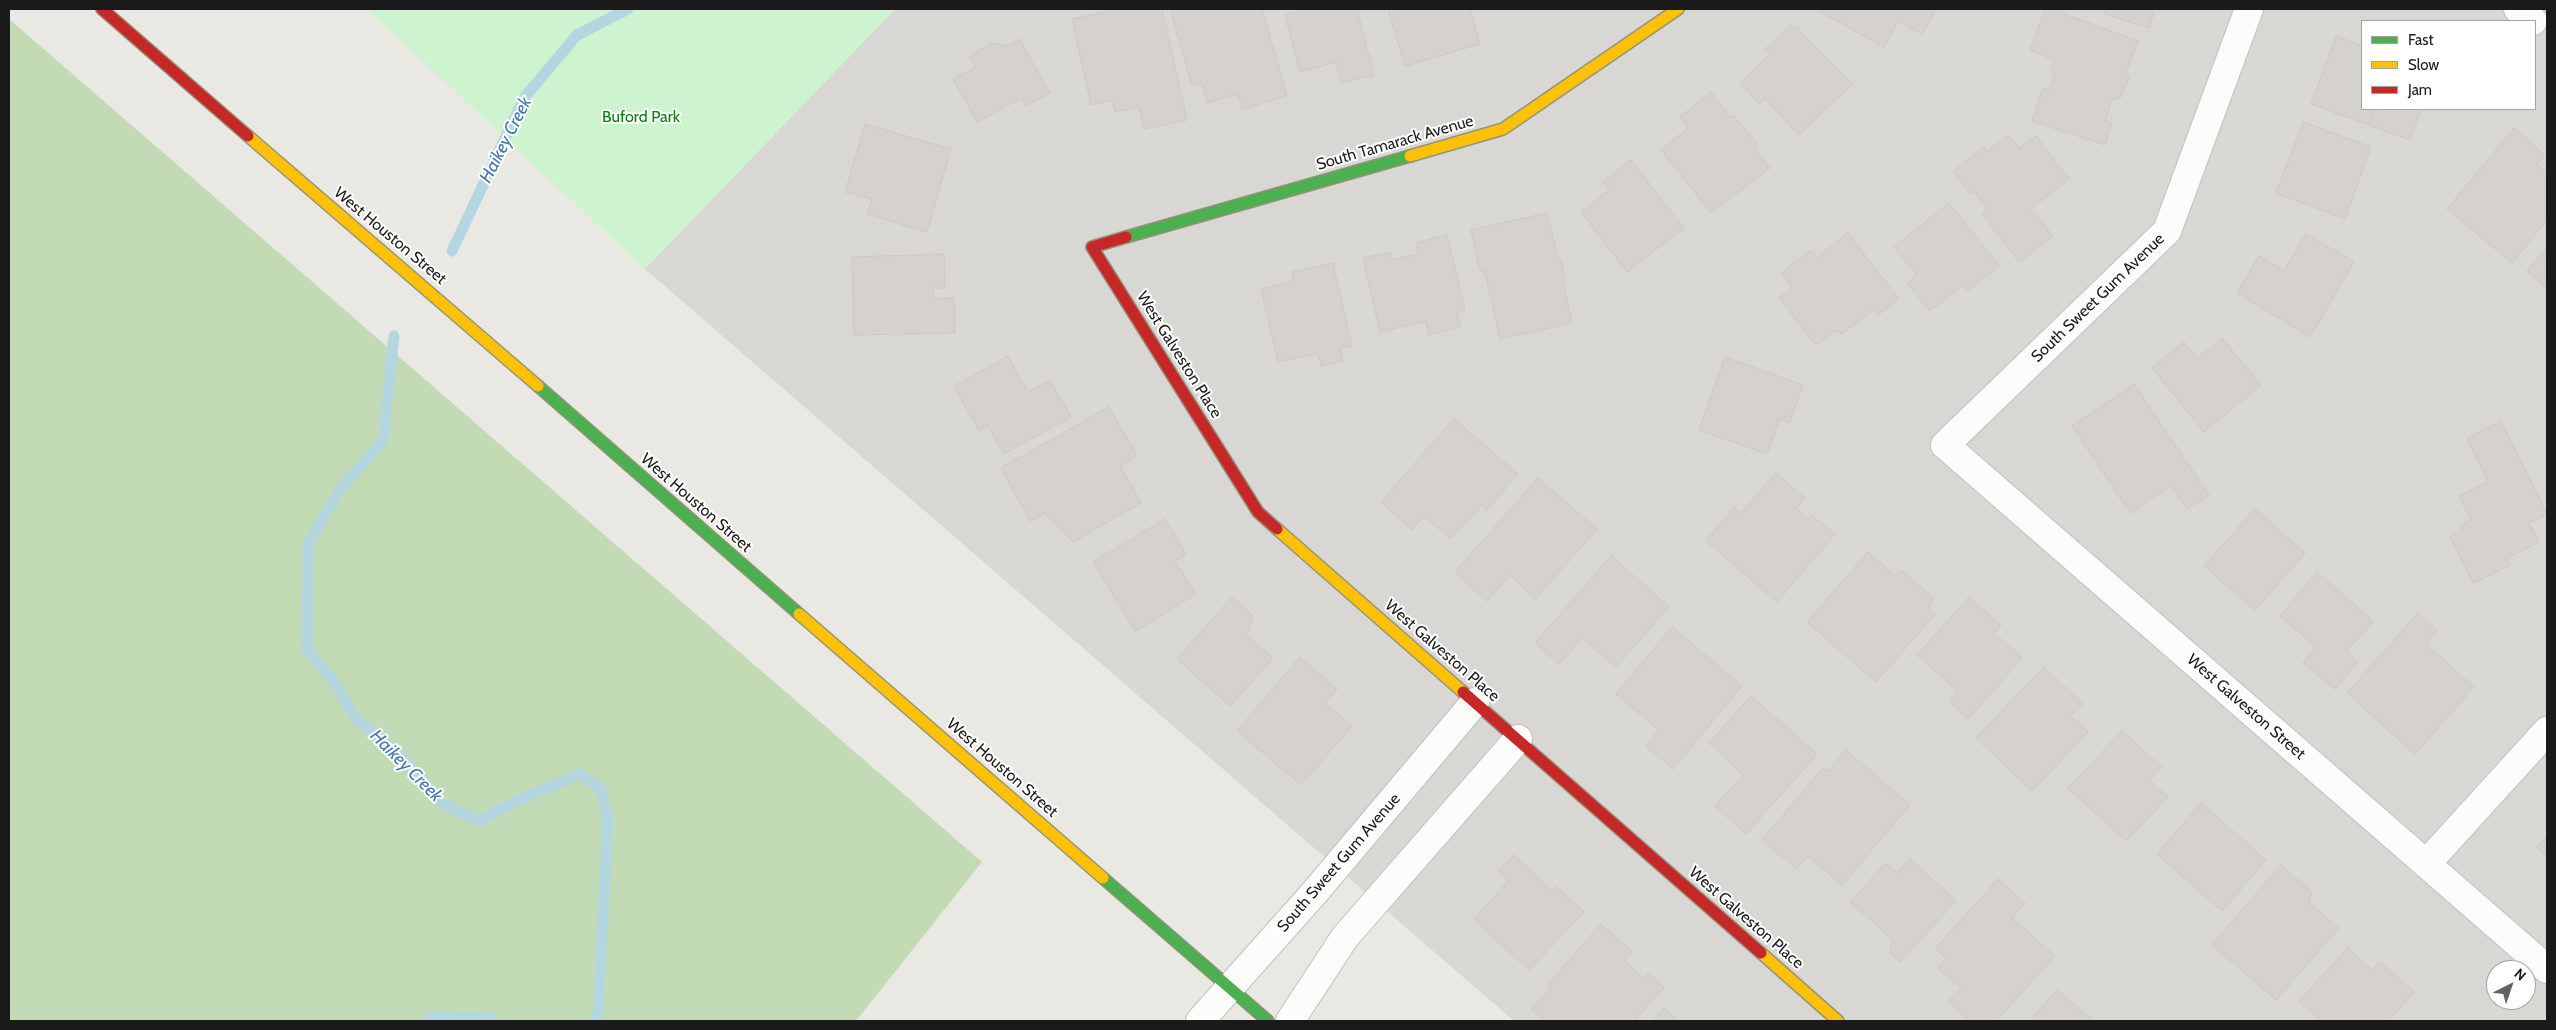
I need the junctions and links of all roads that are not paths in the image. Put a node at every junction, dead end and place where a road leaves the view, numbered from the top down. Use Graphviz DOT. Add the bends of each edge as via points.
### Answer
graph roads {
  1 [pos="102,9"];
  2 [pos="1678,9"];
  3 [pos="2249,9"];
  4 [pos="2518,9"];
  5 [pos="2532,20"];
  6 [pos="2536,24"];
  7 [pos="2547,34"];
  8 [pos="1092,247"];
  9 [pos="1944,445"];
  10 [pos="1475,702"];
  11 [pos="2547,731"];
  12 [pos="1518,739"];
  13 [pos="2426,864"];
  14 [pos="2547,969"];
  15 [pos="1229,988"];
  16 [pos="1200,1021"];
  17 [pos="1268,1021"];
  18 [pos="1290,1021"];
  19 [pos="1838,1021"];
  1 -- 15 [label="street, West Houston Street"];
  2 -- 8 [label="street, South Tamarack Avenue" via="1503,129"];
  3 -- 9 [label="street, South Sweet Gum Avenue" via="2167,231"];
  4 -- 5 [label="street"];
  6 -- 7 [label="street"];
  8 -- 10 [label="street, West Galveston Place" via="1258,512"];
  9 -- 13 [label="street, West Galveston Street"];
  10 -- 12 [label="street, West Galveston Place"];
  10 -- 15 [label="street, South Sweet Gum Avenue" via="1311,897"];
  11 -- 13 [label="street"];
  12 -- 18 [label="street" via="1345,937"];
  12 -- 19 [label="street, West Galveston Place"];
  13 -- 14 [label="street, West Galveston Street"];
  15 -- 16 [label="street, South Sweet Gum Avenue"];
  15 -- 17 [label="street, West Houston Street"];
}
